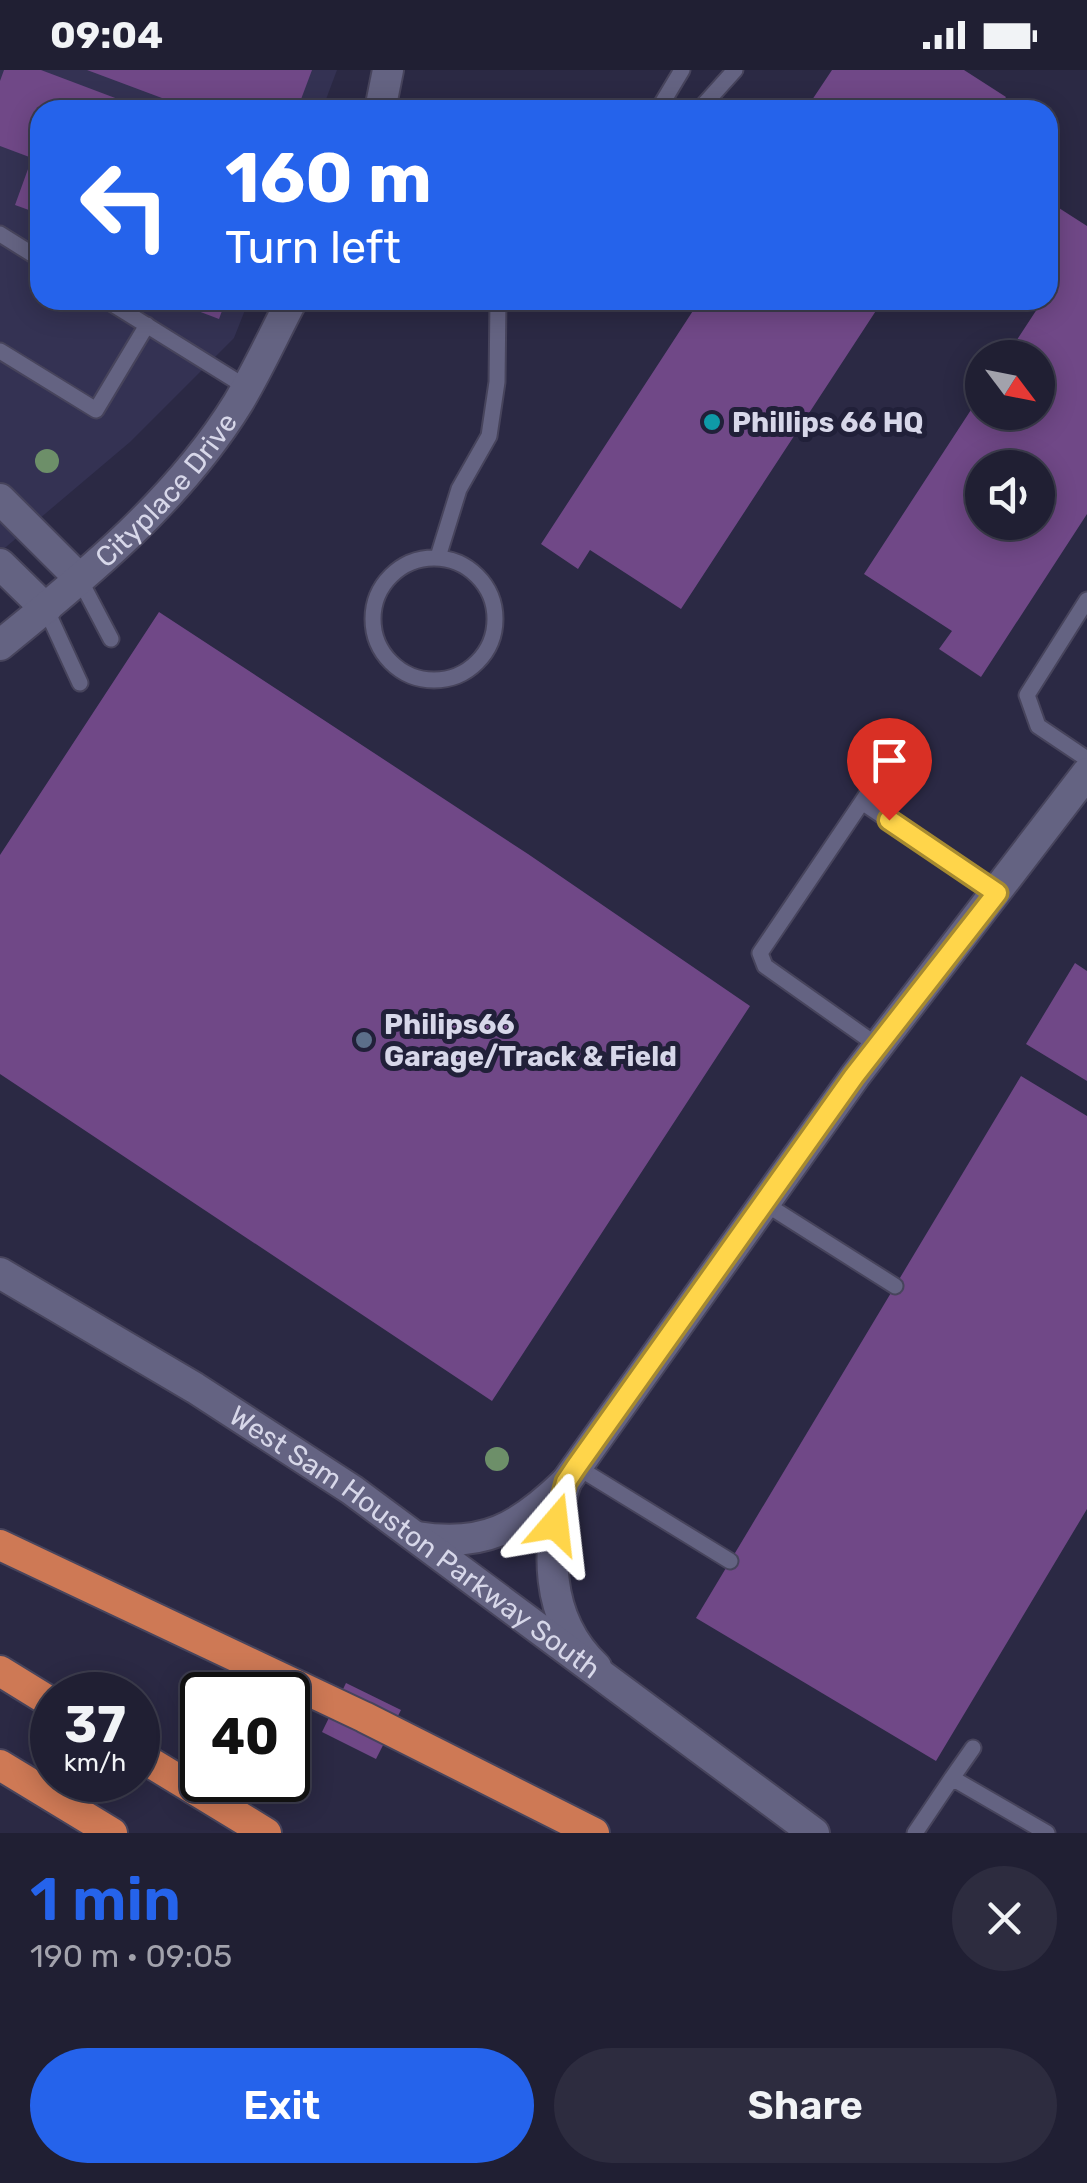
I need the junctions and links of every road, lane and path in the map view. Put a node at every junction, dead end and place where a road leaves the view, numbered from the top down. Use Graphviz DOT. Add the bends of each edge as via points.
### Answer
graph roads {
  1 [pos="388,70"];
  2 [pos="682,70"];
  3 [pos="735,70"];
  4 [pos="382,100"];
  5 [pos="664,100"];
  6 [pos="708,100"];
  7 [pos="0,234"];
  8 [pos="30,253"];
  9 [pos="122,310"];
  10 [pos="287,310"];
  11 [pos="498,310"];
  12 [pos="146,325"];
  13 [pos="0,351"];
  14 [pos="246,387"];
  15 [pos="0,499"];
  16 [pos="438,558"];
  17 [pos="0,564"];
  18 [pos="79,578"];
  19 [pos="1086,604"];
  20 [pos="46,608"];
  21 [pos="111,639"];
  22 [pos="0,645"];
  23 [pos="80,683"];
  24 [pos="908,734"];
  25 [pos="1087,759"];
  26 [pos="1087,774"];
  27 [pos="862,802"];
  28 [pos="997,893"];
  29 [pos="878,1046"];
  30 [pos="764,1203"];
  31 [pos="0,1273"];
  32 [pos="896,1286"];
  33 [pos="571,1475"];
  34 [pos="417,1537"];
  35 [pos="0,1545"];
  36 [pos="730,1562"];
  37 [pos="0,1671"];
  38 [pos="617,1686"];
  39 [pos="30,1689"];
  40 [pos="973,1748"];
  41 [pos="0,1765"];
  42 [pos="160,1768"];
  43 [pos="952,1778"];
  44 [pos="112,1833"];
  45 [pos="266,1833"];
  46 [pos="594,1833"];
  47 [pos="814,1833"];
  48 [pos="915,1833"];
  49 [pos="1048,1833"];
  1 -- 4 [label="street"];
  2 -- 5 [label="lane"];
  3 -- 6 [label="lane"];
  7 -- 8 [label="lane"];
  9 -- 12 [label="lane"];
  10 -- 14 [label="street, Cityplace Drive"];
  11 -- 16 [label="lane" via="489,436 459,489"];
  12 -- 13 [label="lane" via="96,410"];
  12 -- 14 [label="lane"];
  14 -- 18 [label="street, Cityplace Drive" via="174,488"];
  15 -- 18 [label="street"];
  16 -- 16 [label="lane" via="457,562 482,581 494,630 473,665 434,680 397,668 375,636 373,617 386,580 401,567"];
  17 -- 20 [label="street"];
  18 -- 20 [label="street, Cityplace Drive"];
  18 -- 21 [label="lane"];
  19 -- 25 [label="lane" via="1026,695 1038,726"];
  20 -- 22 [label="street, Cityplace Drive"];
  20 -- 23 [label="lane"];
  24 -- 27 [label="lane"];
  26 -- 28 [label="street"];
  27 -- 28 [label="lane"];
  27 -- 29 [label="lane" via="760,953 765,966"];
  28 -- 29 [label="street"];
  29 -- 30 [label="street"];
  30 -- 32 [label="lane"];
  30 -- 33 [label="street"];
  31 -- 34 [label="street, West Sam Houston Parkway South" via="195,1388"];
  33 -- 34 [label="street" via="507,1529 462,1540"];
  33 -- 36 [label="lane"];
  33 -- 38 [label="street" via="551,1544 553,1584 573,1636"];
  34 -- 38 [label="street, West Sam Houston Parkway South"];
  35 -- 46 [label="highway"];
  37 -- 39 [label="highway"];
  38 -- 47 [label="street, West Sam Houston Parkway South"];
  40 -- 43 [label="lane"];
  41 -- 44 [label="highway"];
  42 -- 45 [label="highway"];
  43 -- 48 [label="lane"];
  43 -- 49 [label="lane"];
}
